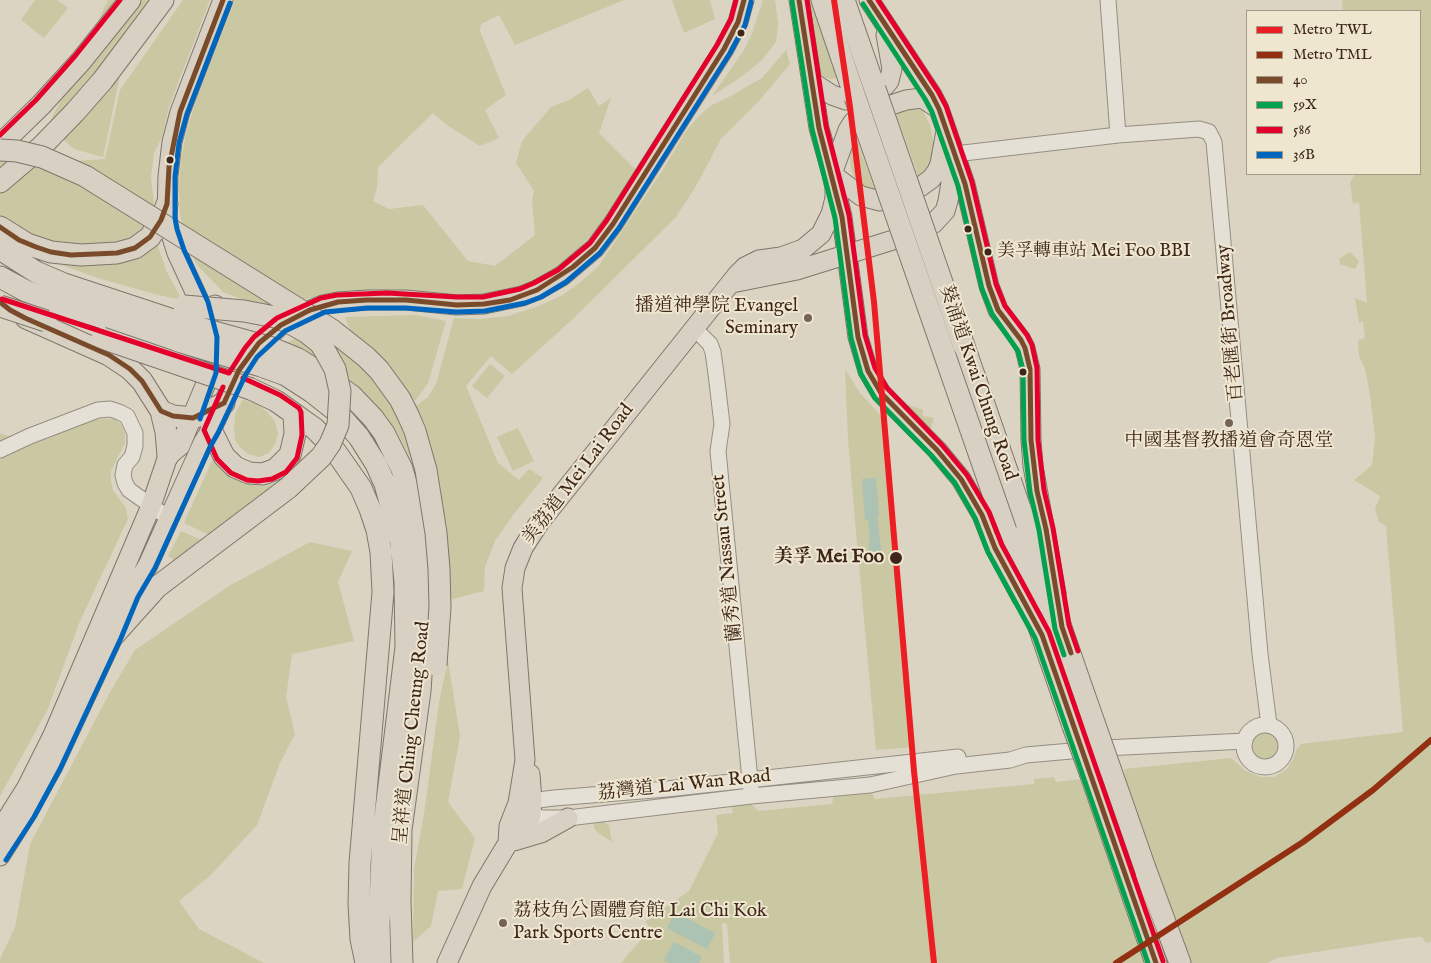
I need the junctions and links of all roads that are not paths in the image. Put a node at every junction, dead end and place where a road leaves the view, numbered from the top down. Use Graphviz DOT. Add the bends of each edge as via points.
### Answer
graph roads {
  1 [pos="130,0"];
  2 [pos="163,0"];
  3 [pos="223,0"];
  4 [pos="744,0"];
  5 [pos="799,0"];
  6 [pos="822,0"];
  7 [pos="844,0"];
  8 [pos="869,0"];
  9 [pos="1108,0"];
  10 [pos="884,24"];
  11 [pos="852,55"];
  12 [pos="812,82"];
  13 [pos="885,86"];
  14 [pos="846,100"];
  15 [pos="891,105"];
  16 [pos="939,109"];
  17 [pos="853,122"];
  18 [pos="946,128"];
  19 [pos="1118,135"];
  20 [pos="0,145"];
  21 [pos="0,150"];
  22 [pos="955,154"];
  23 [pos="834,180"];
  24 [pos="0,182"];
  25 [pos="920,187"];
  26 [pos="880,201"];
  27 [pos="167,204"];
  28 [pos="933,224"];
  29 [pos="0,227"];
  30 [pos="893,240"];
  31 [pos="0,249"];
  32 [pos="848,254"];
  33 [pos="182,265"];
  34 [pos="0,277"];
  35 [pos="732,283"];
  36 [pos="0,304"];
  37 [pos="288,321"];
  38 [pos="181,323"];
  39 [pos="694,328"];
  40 [pos="292,367"];
  41 [pos="224,403"];
  42 [pos="160,411"];
  43 [pos="294,414"];
  44 [pos="193,418"];
  45 [pos="211,430"];
  46 [pos="0,450"];
  47 [pos="168,456"];
  48 [pos="151,506"];
  49 [pos="170,519"];
  50 [pos="1062,627"];
  51 [pos="1042,635"];
  52 [pos="114,636"];
  53 [pos="1269,725"];
  54 [pos="1245,741"];
  55 [pos="1026,755"];
  56 [pos="750,779"];
  57 [pos="751,796"];
  58 [pos="527,806"];
  59 [pos="574,817"];
  60 [pos="0,830"];
  61 [pos="508,843"];
  62 [pos="0,856"];
  63 [pos="400,922"];
  64 [pos="402,961"];
  65 [pos="375,963"];
  66 [pos="446,963"];
  67 [pos="1156,963"];
  68 [pos="1180,963"];
  1 -- 20 [label="highway" via="81,61"];
  2 -- 24 [label="highway" via="75,112"];
  3 -- 27 [label="main road" via="180,112 169,167"];
  4 -- 37 [label="main road" via="738,22 724,49 613,224 595,248 562,276 522,296 484,304 351,300 323,305"];
  5 -- 12 [label="main road"];
  6 -- 11 [label="highway, 葵涌道 Kwai Chung Road"];
  7 -- 11 [label="highway, 葵涌道 Kwai Chung Road"];
  8 -- 10 [label="main road"];
  9 -- 19 [label="street"];
  10 -- 13 [label="main road" via="892,60 891,75"];
  10 -- 16 [label="main road"];
  11 -- 50 [label="highway, 葵涌道 Kwai Chung Road, bridge"];
  11 -- 51 [label="highway, 葵涌道 Kwai Chung Road, bridge"];
  12 -- 14 [label="main road"];
  12 -- 23 [label="main road" via="819,128"];
  15 -- 16 [label="main road" via="922,98"];
  16 -- 18 [label="main road"];
  17 -- 23 [label="main road"];
  18 -- 22 [label="main road"];
  18 -- 25 [label="main road" via="937,172"];
  19 -- 22 [label="street, 百老匯街 Broadway"];
  19 -- 53 [label="street, 百老匯街 Broadway" via="1199,129 1209,132 1214,142"];
  21 -- 63 [label="highway, bridge" via="42,157 92,180 332,330 366,357 400,399 415,431 426,470 436,534 440,607 436,665"];
  22 -- 28 [label="main road" via="945,211"];
  22 -- 50 [label="main road" via="966,184 989,286 998,310 1020,340 1028,359 1033,466"];
  23 -- 26 [label="main road" via="862,196"];
  23 -- 32 [label="main road"];
  23 -- 35 [label="main road, 美荔道 Mei Lai Road" via="835,198 831,214 811,244 792,254 760,260 745,267"];
  27 -- 29 [label="highway" via="150,237 135,248 118,253 71,255 51,252 19,240"];
  27 -- 33 [label="main road" via="170,231"];
  30 -- 32 [label="main road"];
  31 -- 38 [label="highway, 呈祥道 Ching Cheung Road" via="26,267 54,280"];
  32 -- 35 [label="main road" via="797,270"];
  32 -- 51 [label="main road" via="858,336 868,372 881,393 946,459 968,490"];
  33 -- 37 [label="main road" via="233,321 248,326"];
  33 -- 44 [label="main road" via="201,305 210,338 209,371"];
  34 -- 38 [label="highway, 呈祥道 Ching Cheung Road" via="66,306"];
  35 -- 39 [label="main road, 美荔道 Mei Lai Road"];
  36 -- 42 [label="highway" via="109,355 130,369 142,381"];
  36 -- 43 [label="highway, bridge" via="214,375 276,401"];
  37 -- 41 [label="main road" via="251,352"];
  38 -- 40 [label="highway, 呈祥道 Ching Cheung Road, bridge" via="261,366"];
  38 -- 52 [label="highway, bridge" via="244,311 275,317 306,332 320,343 335,369 340,391 338,425 321,457 288,488 157,587"];
  39 -- 56 [label="street, 蘭秀道 Nassau Street" via="707,340 713,352 722,424 718,451"];
  39 -- 58 [label="main road, 美荔道 Mei Lai Road" via="539,522 515,568 512,588"];
  40 -- 63 [label="highway, 呈祥道 Ching Cheung Road" via="337,384 373,418 394,451 413,507 422,568 424,631 419,698 402,819"];
  40 -- 65 [label="highway, 呈祥道 Ching Cheung Road" via="312,392 336,411 376,464 386,484 402,548 406,647 383,834"];
  41 -- 44 [label="highway"];
  41 -- 45 [label="main road"];
  42 -- 44 [label="highway"];
  42 -- 47 [label="highway"];
  43 -- 45 [label="highway" via="290,455 276,470 263,474 235,468 224,456"];
  43 -- 65 [label="highway" via="331,445 357,482 370,508 381,552 382,608 360,863 359,913 361,939"];
  44 -- 47 [label="main road" via="180,446"];
  45 -- 49 [label="main road"];
  46 -- 48 [label="street" via="98,410 119,412 127,416 135,433 132,457 123,476 125,483 129,490"];
  47 -- 48 [label="main road"];
  48 -- 49 [label="street"];
  48 -- 60 [label="main road" via="53,735 27,787"];
  49 -- 52 [label="main road" via="131,593"];
  50 -- 68 [label="highway, 葵涌道 Kwai Chung Road, bridge"];
  51 -- 67 [label="highway, 葵涌道 Kwai Chung Road, bridge"];
  52 -- 62 [label="main road" via="53,766"];
  53 -- 54 [label="street" via="1251,730"];
  53 -- 54 [label="street" via="1280,731 1286,742 1284,755 1276,764 1265,767 1253,763 1246,753"];
  54 -- 55 [label="street, 荔灣道 Lai Wan Road"];
  55 -- 56 [label="street, 荔灣道 Lai Wan Road" via="1006,751"];
  55 -- 57 [label="street, 荔灣道 Lai Wan Road" via="870,785"];
  56 -- 57 [label="street, 蘭秀道 Nassau Street"];
  56 -- 58 [label="street, 荔灣道 Lai Wan Road"];
  57 -- 59 [label="street, 荔灣道 Lai Wan Road"];
  58 -- 59 [label="street, 荔灣道 Lai Wan Road" via="542,818"];
  58 -- 61 [label="main road" via="509,826"];
  59 -- 61 [label="main road" via="541,833"];
  61 -- 66 [label="main road" via="478,894"];
  63 -- 64 [label="highway, 呈祥道 Ching Cheung Road"];
}
